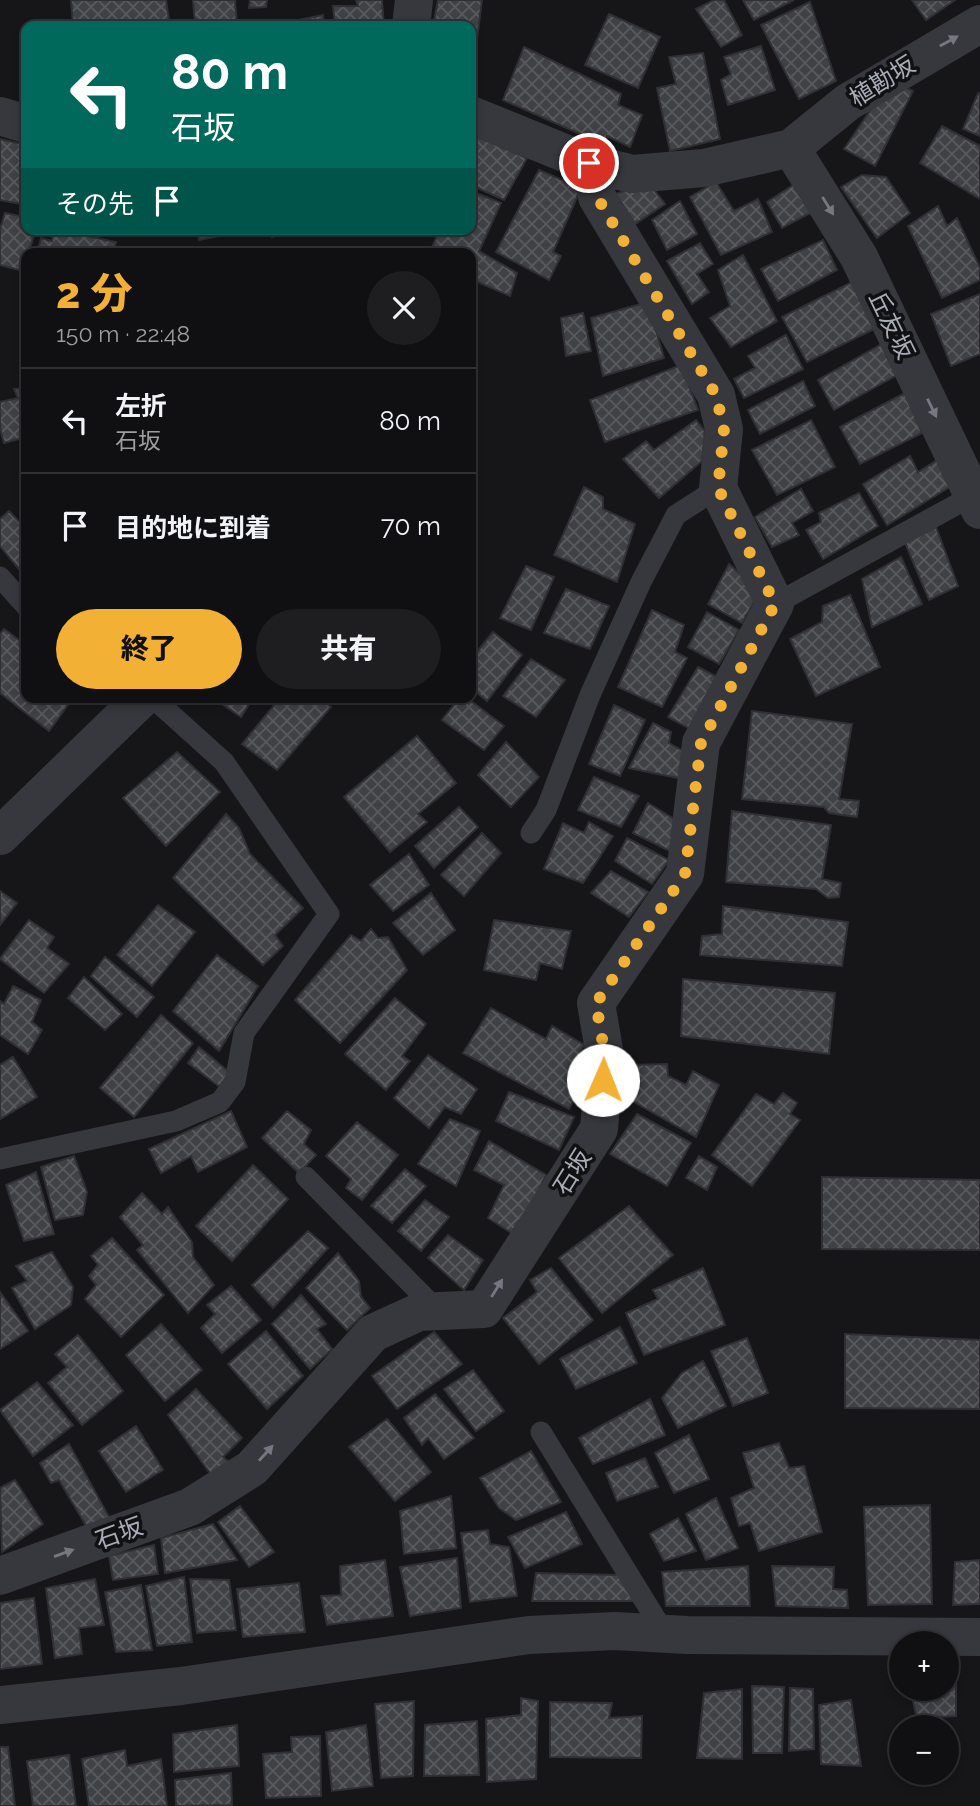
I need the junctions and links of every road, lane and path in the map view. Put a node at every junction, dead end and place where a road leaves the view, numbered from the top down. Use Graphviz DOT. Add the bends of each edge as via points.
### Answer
graph roads {
  1 [pos="415,0"];
  2 [pos="412,21"];
  3 [pos="980,24"];
  4 [pos="0,116"];
  5 [pos="476,118"];
  6 [pos="21,122"];
  7 [pos="791,148"];
  8 [pos="589,163"];
  9 [pos="718,488"];
  10 [pos="977,503"];
  11 [pos="0,577"];
  12 [pos="21,600"];
  13 [pos="775,604"];
  14 [pos="132,703"];
  15 [pos="135,703"];
  16 [pos="531,833"];
  17 [pos="0,836"];
  18 [pos="0,1159"];
  19 [pos="306,1177"];
  20 [pos="438,1311"];
  21 [pos="541,1432"];
  22 [pos="0,1576"];
  23 [pos="665,1634"];
  24 [pos="980,1637"];
  25 [pos="0,1705"];
  1 -- 2 [label="street"];
  7 -- 3 [label="street, 植勘坂, one-way" via="848,102"];
  4 -- 6 [label="street"];
  5 -- 8 [label="street"];
  7 -- 8 [label="street" via="704,168 632,174"];
  7 -- 10 [label="street, 丘友坂, one-way" via="859,257"];
  8 -- 9 [label="street" via="597,197 716,395 724,429"];
  9 -- 13 [label="street"];
  9 -- 16 [label="lane" via="676,514 590,695 546,810"];
  10 -- 13 [label="lane"];
  11 -- 12 [label="lane"];
  20 -- 13 [label="street, 石坂, one-way" via="484,1309 599,1129 605,1056 596,1003 685,874 701,743"];
  14 -- 17 [label="street"];
  15 -- 18 [label="lane" via="224,762 329,915 244,1033 235,1082 220,1102 176,1121"];
  19 -- 20 [label="lane"];
  22 -- 20 [label="street, 石坂, one-way" via="190,1507 252,1468 373,1334 419,1311"];
  21 -- 23 [label="lane"];
  23 -- 24 [label="street"];
  23 -- 25 [label="street" via="529,1635 181,1686"];
}
